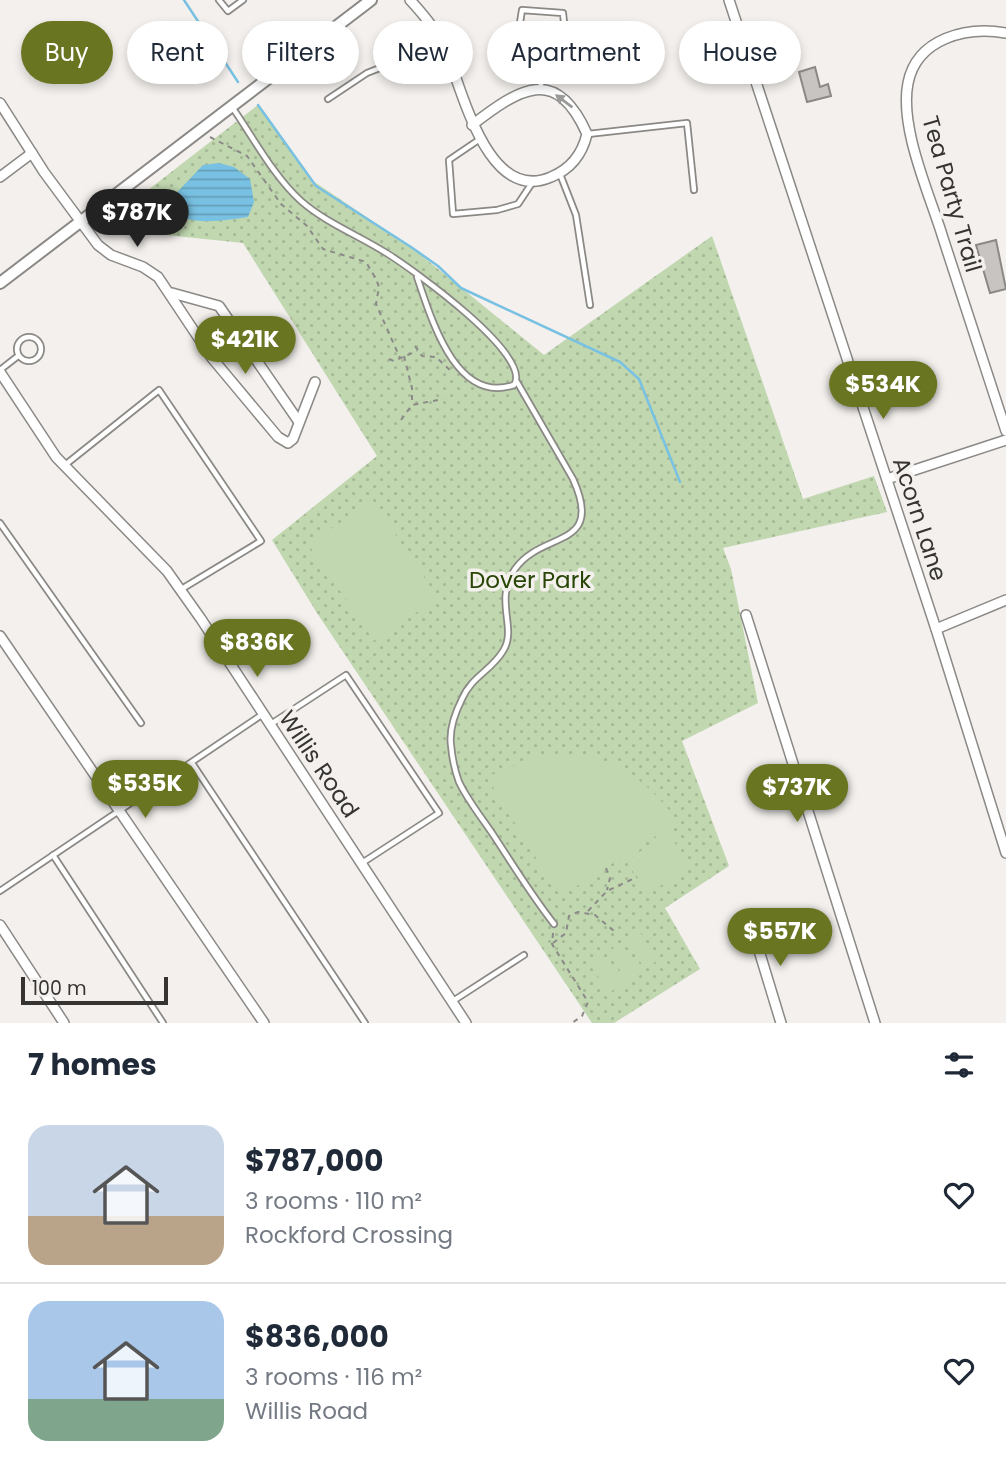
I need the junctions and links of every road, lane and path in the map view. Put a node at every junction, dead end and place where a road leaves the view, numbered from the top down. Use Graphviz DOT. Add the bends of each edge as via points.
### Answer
graph roads {
  1 [pos="219,0"];
  2 [pos="243,0"];
  3 [pos="371,0"];
  4 [pos="410,0"];
  5 [pos="729,0"];
  6 [pos="425,21"];
  7 [pos="1006,33"];
  8 [pos="540,51"];
  9 [pos="373,71"];
  10 [pos="457,84"];
  11 [pos="541,84"];
  12 [pos="541,90"];
  13 [pos="328,99"];
  14 [pos="0,103"];
  15 [pos="232,106"];
  16 [pos="472,125"];
  17 [pos="587,134"];
  18 [pos="210,138"];
  19 [pos="481,139"];
  20 [pos="32,153"];
  21 [pos="560,173"];
  22 [pos="0,177"];
  23 [pos="532,182"];
  24 [pos="694,190"];
  25 [pos="80,221"];
  26 [pos="417,277"];
  27 [pos="0,283"];
  28 [pos="172,293"];
  29 [pos="590,305"];
  30 [pos="415,346"];
  31 [pos="417,351"];
  32 [pos="19,356"];
  33 [pos="402,357"];
  34 [pos="389,359"];
  35 [pos="0,371"];
  36 [pos="455,372"];
  37 [pos="315,382"];
  38 [pos="517,382"];
  39 [pos="443,399"];
  40 [pos="412,405"];
  41 [pos="401,420"];
  42 [pos="299,422"];
  43 [pos="1006,431"];
  44 [pos="1006,440"];
  45 [pos="64,466"];
  46 [pos="887,480"];
  47 [pos="0,523"];
  48 [pos="180,590"];
  49 [pos="1006,600"];
  50 [pos="746,615"];
  51 [pos="936,629"];
  52 [pos="0,636"];
  53 [pos="263,714"];
  54 [pos="141,723"];
  55 [pos="270,725"];
  56 [pos="192,763"];
  57 [pos="120,808"];
  58 [pos="1006,853"];
  59 [pos="52,855"];
  60 [pos="362,863"];
  61 [pos="606,868"];
  62 [pos="637,877"];
  63 [pos="0,891"];
  64 [pos="607,891"];
  65 [pos="587,911"];
  66 [pos="750,921"];
  67 [pos="554,924"];
  68 [pos="0,925"];
  69 [pos="614,931"];
  70 [pos="552,944"];
  71 [pos="524,955"];
  72 [pos="452,1002"];
  73 [pos="64,1023"];
  74 [pos="163,1023"];
  75 [pos="264,1023"];
  76 [pos="365,1023"];
  77 [pos="466,1023"];
  78 [pos="572,1023"];
  79 [pos="781,1023"];
  80 [pos="875,1023"];
  1 -- 2 [label="lane" via="228,10"];
  3 -- 15 [label="street"];
  4 -- 6 [label="street"];
  5 -- 46 [label="street, Acorn Lane"];
  7 -- 43 [label="street, Tea Party Trail" via="984,29 955,33 934,44 916,61 908,83 908,108 922,172"];
  8 -- 8 [label="lane" via="561,44 563,13 522,10 519,29 523,44"];
  9 -- 13 [label="lane"];
  10 -- 16 [label="street"];
  11 -- 12 [label="lane"];
  12 -- 16 [label="street" via="519,92"];
  17 -- 12 [label="street, one-way" via="569,102"];
  14 -- 20 [label="street"];
  15 -- 25 [label="street"];
  15 -- 26 [label="lane" via="299,199"];
  16 -- 19 [label="street"];
  17 -- 21 [label="street" via="579,157"];
  17 -- 24 [label="lane" via="687,123"];
  18 -- 33 [label="path" via="247,156 281,204 307,226 323,249 366,262 379,287 376,304"];
  19 -- 23 [label="street" via="512,177"];
  19 -- 23 [label="lane" via="449,160 453,214 518,204"];
  20 -- 22 [label="street"];
  20 -- 25 [label="street"];
  21 -- 23 [label="street"];
  21 -- 29 [label="lane" via="576,215"];
  25 -- 27 [label="street"];
  25 -- 28 [label="street" via="104,251 150,271"];
  26 -- 38 [label="lane" via="497,340 514,365"];
  26 -- 38 [label="lane" via="437,333 457,366 489,387 505,388"];
  28 -- 42 [label="street" via="219,306"];
  28 -- 42 [label="street" via="212,358 261,421 288,443"];
  30 -- 31 [label="path"];
  31 -- 33 [label="path"];
  31 -- 36 [label="path" via="436,357"];
  32 -- 32 [label="lane" via="35,359 40,352 38,342 27,337 20,341 16,348"];
  32 -- 35 [label="lane"];
  33 -- 34 [label="path"];
  33 -- 40 [label="path"];
  35 -- 45 [label="street, Willis Road"];
  37 -- 42 [label="street"];
  38 -- 67 [label="lane" via="573,479 583,514 569,536 531,552 514,570 504,597 508,643 463,697 451,745 460,784"];
  39 -- 40 [label="path"];
  40 -- 41 [label="path"];
  44 -- 46 [label="street"];
  45 -- 48 [label="street, Willis Road"];
  45 -- 48 [label="lane" via="159,390 261,541"];
  46 -- 51 [label="street, Acorn Lane"];
  47 -- 54 [label="lane"];
  48 -- 53 [label="street, Willis Road"];
  49 -- 51 [label="street"];
  50 -- 80 [label="street"];
  51 -- 58 [label="street, Acorn Lane"];
  52 -- 57 [label="street"];
  53 -- 55 [label="street, Willis Road"];
  53 -- 56 [label="lane"];
  55 -- 60 [label="street, Willis Road"];
  55 -- 60 [label="lane" via="346,675 439,813"];
  56 -- 57 [label="lane"];
  56 -- 76 [label="lane"];
  57 -- 59 [label="lane"];
  57 -- 75 [label="street"];
  59 -- 63 [label="lane"];
  59 -- 74 [label="lane"];
  60 -- 72 [label="street, Willis Road"];
  61 -- 64 [label="path" via="610,878"];
  62 -- 64 [label="path"];
  64 -- 65 [label="path"];
  65 -- 69 [label="path"];
  65 -- 70 [label="path" via="569,916 566,933"];
  66 -- 79 [label="street"];
  67 -- 70 [label="path"];
  68 -- 73 [label="street"];
  70 -- 78 [label="path" via="588,1003"];
  71 -- 72 [label="lane"];
  72 -- 77 [label="street, Willis Road"];
}
